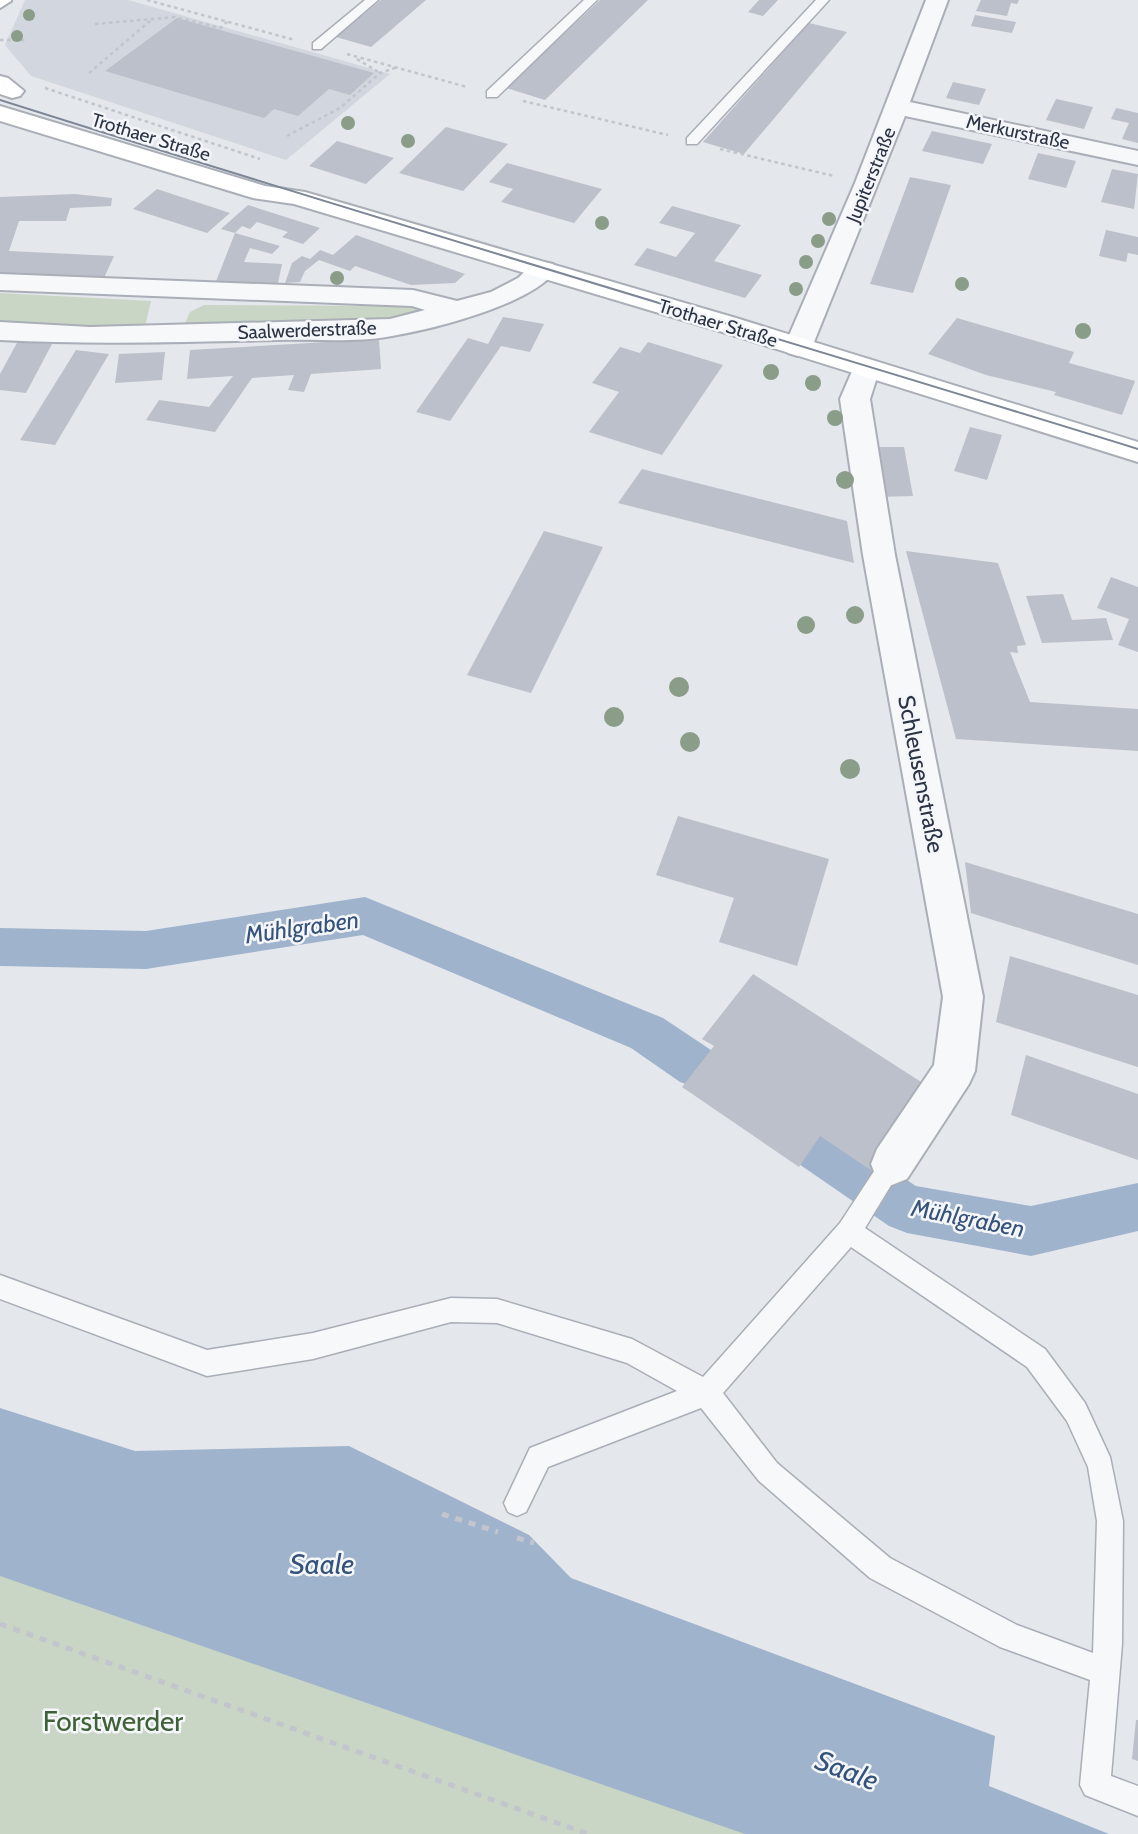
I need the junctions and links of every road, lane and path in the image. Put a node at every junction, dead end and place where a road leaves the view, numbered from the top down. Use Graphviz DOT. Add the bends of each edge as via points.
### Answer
graph roads {
  1 [pos="372,0"];
  2 [pos="591,0"];
  3 [pos="823,0"];
  4 [pos="929,2"];
  5 [pos="151,19"];
  6 [pos="227,21"];
  7 [pos="95,24"];
  8 [pos="0,40"];
  9 [pos="25,40"];
  10 [pos="317,46"];
  11 [pos="350,55"];
  12 [pos="396,68"];
  13 [pos="380,73"];
  14 [pos="89,74"];
  15 [pos="3,94"];
  16 [pos="492,94"];
  17 [pos="898,107"];
  18 [pos="287,136"];
  19 [pos="692,141"];
  20 [pos="1138,158"];
  21 [pos="543,270"];
  22 [pos="0,282"];
  23 [pos="169,290"];
  24 [pos="459,311"];
  25 [pos="0,331"];
  26 [pos="153,334"];
  27 [pos="798,347"];
  28 [pos="866,369"];
  29 [pos="1138,452"];
  30 [pos="892,1164"];
  31 [pos="849,1231"];
  32 [pos="0,1287"];
  33 [pos="706,1393"];
  34 [pos="517,1503"];
  35 [pos="442,1514"];
  36 [pos="534,1543"];
  37 [pos="0,1624"];
  38 [pos="1104,1671"];
  39 [pos="1138,1801"];
  40 [pos="588,1834"];
  1 -- 10 [label="lane"];
  2 -- 16 [label="lane"];
  3 -- 19 [label="lane"];
  4 -- 17 [label="street, Jupiterstraße"];
  5 -- 6 [label="path" via="175,17 220,28"];
  5 -- 7 [label="path"];
  5 -- 14 [label="path"];
  8 -- 9 [label="path"];
  11 -- 13 [label="path"];
  12 -- 13 [label="path"];
  13 -- 18 [label="path" via="340,108"];
  15 -- 21 [label="main road, Trothaer Straße" via="220,158 267,178 296,197"];
  17 -- 20 [label="street, Merkurstraße"];
  17 -- 27 [label="street, Jupiterstraße"];
  21 -- 24 [label="street, Saalwerderstraße" via="501,298"];
  21 -- 27 [label="main road, Trothaer Straße"];
  22 -- 23 [label="street, Saalwerderstraße"];
  23 -- 24 [label="street, Saalwerderstraße" via="413,298"];
  23 -- 26 [label="street"];
  24 -- 26 [label="street, Saalwerderstraße" via="391,328"];
  25 -- 26 [label="street, Saalwerderstraße"];
  27 -- 28 [label="main road, Trothaer Straße"];
  28 -- 29 [label="main road, Trothaer Straße"];
  28 -- 30 [label="street, Schleusenstraße" via="855,399 879,555 963,997 954,1071"];
  30 -- 31 [label="lane"];
  31 -- 33 [label="lane"];
  31 -- 38 [label="lane" via="1036,1358 1076,1412 1101,1466 1110,1521"];
  32 -- 33 [label="lane" via="207,1363 313,1346 451,1310 498,1311 632,1352"];
  33 -- 34 [label="lane" via="540,1457"];
  33 -- 38 [label="lane" via="768,1472 880,1568 1010,1637"];
  35 -- 36 [label="path"];
  37 -- 40 [label="path"];
  38 -- 39 [label="lane" via="1095,1785"];
}
